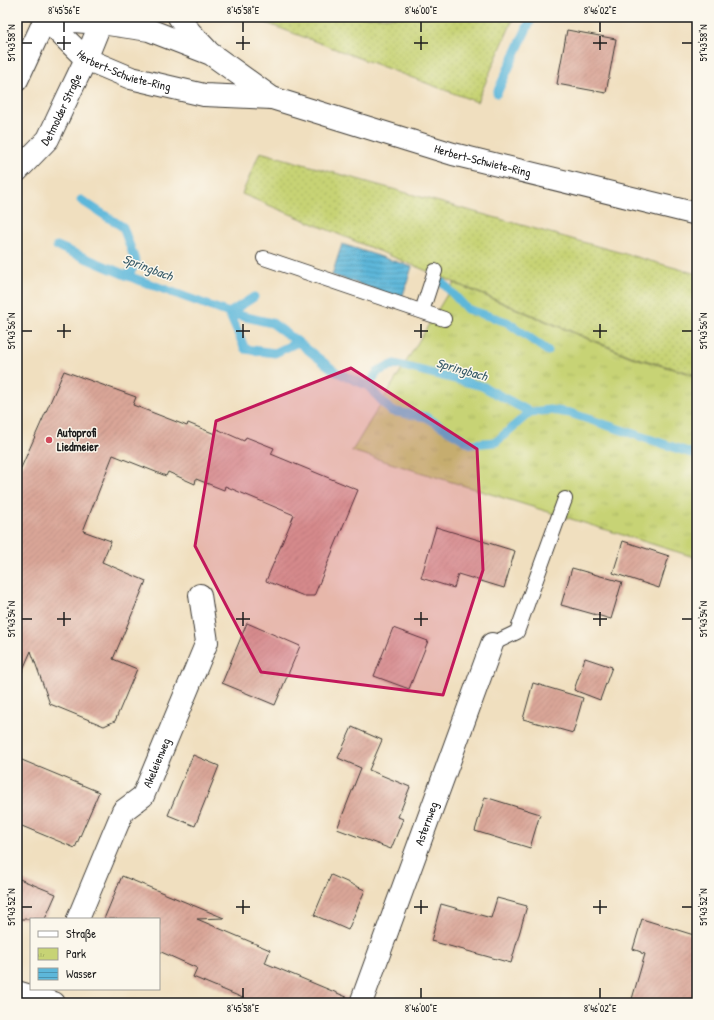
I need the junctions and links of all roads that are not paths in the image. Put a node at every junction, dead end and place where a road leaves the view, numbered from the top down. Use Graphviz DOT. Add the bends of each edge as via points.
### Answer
graph roads {
  1 [pos="179,17"];
  2 [pos="45,18"];
  3 [pos="102,20"];
  4 [pos="211,54"];
  5 [pos="86,60"];
  6 [pos="17,80"];
  7 [pos="272,98"];
  8 [pos="17,171"];
  9 [pos="697,214"];
  10 [pos="264,258"];
  11 [pos="435,271"];
  12 [pos="422,311"];
  13 [pos="444,319"];
  14 [pos="565,499"];
  15 [pos="200,595"];
  16 [pos="492,644"];
  17 [pos="78,918"];
  18 [pos="17,992"];
  19 [pos="49,997"];
  20 [pos="361,1003"];
  1 -- 4 [label="main road"];
  2 -- 3 [label="main road, Herbert-Schwiete-Ring"];
  2 -- 5 [label="main road, Herbert-Schwiete-Ring"];
  2 -- 6 [label="main road"];
  3 -- 4 [label="main road, Herbert-Schwiete-Ring" via="148,30"];
  3 -- 5 [label="main road, Detmolder Straße"];
  4 -- 7 [label="main road, Herbert-Schwiete-Ring"];
  5 -- 7 [label="main road, Herbert-Schwiete-Ring" via="132,78 204,95"];
  5 -- 8 [label="main road, Detmolder Straße" via="48,139"];
  7 -- 9 [label="main road, Herbert-Schwiete-Ring" via="453,154"];
  10 -- 12 [label="lane"];
  11 -- 12 [label="lane"];
  12 -- 13 [label="lane"];
  14 -- 16 [label="lane" via="517,632"];
  15 -- 17 [label="main road, Akeleienweg" via="207,642 143,796 123,811"];
  16 -- 20 [label="main road, Asternweg"];
  18 -- 19 [label="main road"];
}
